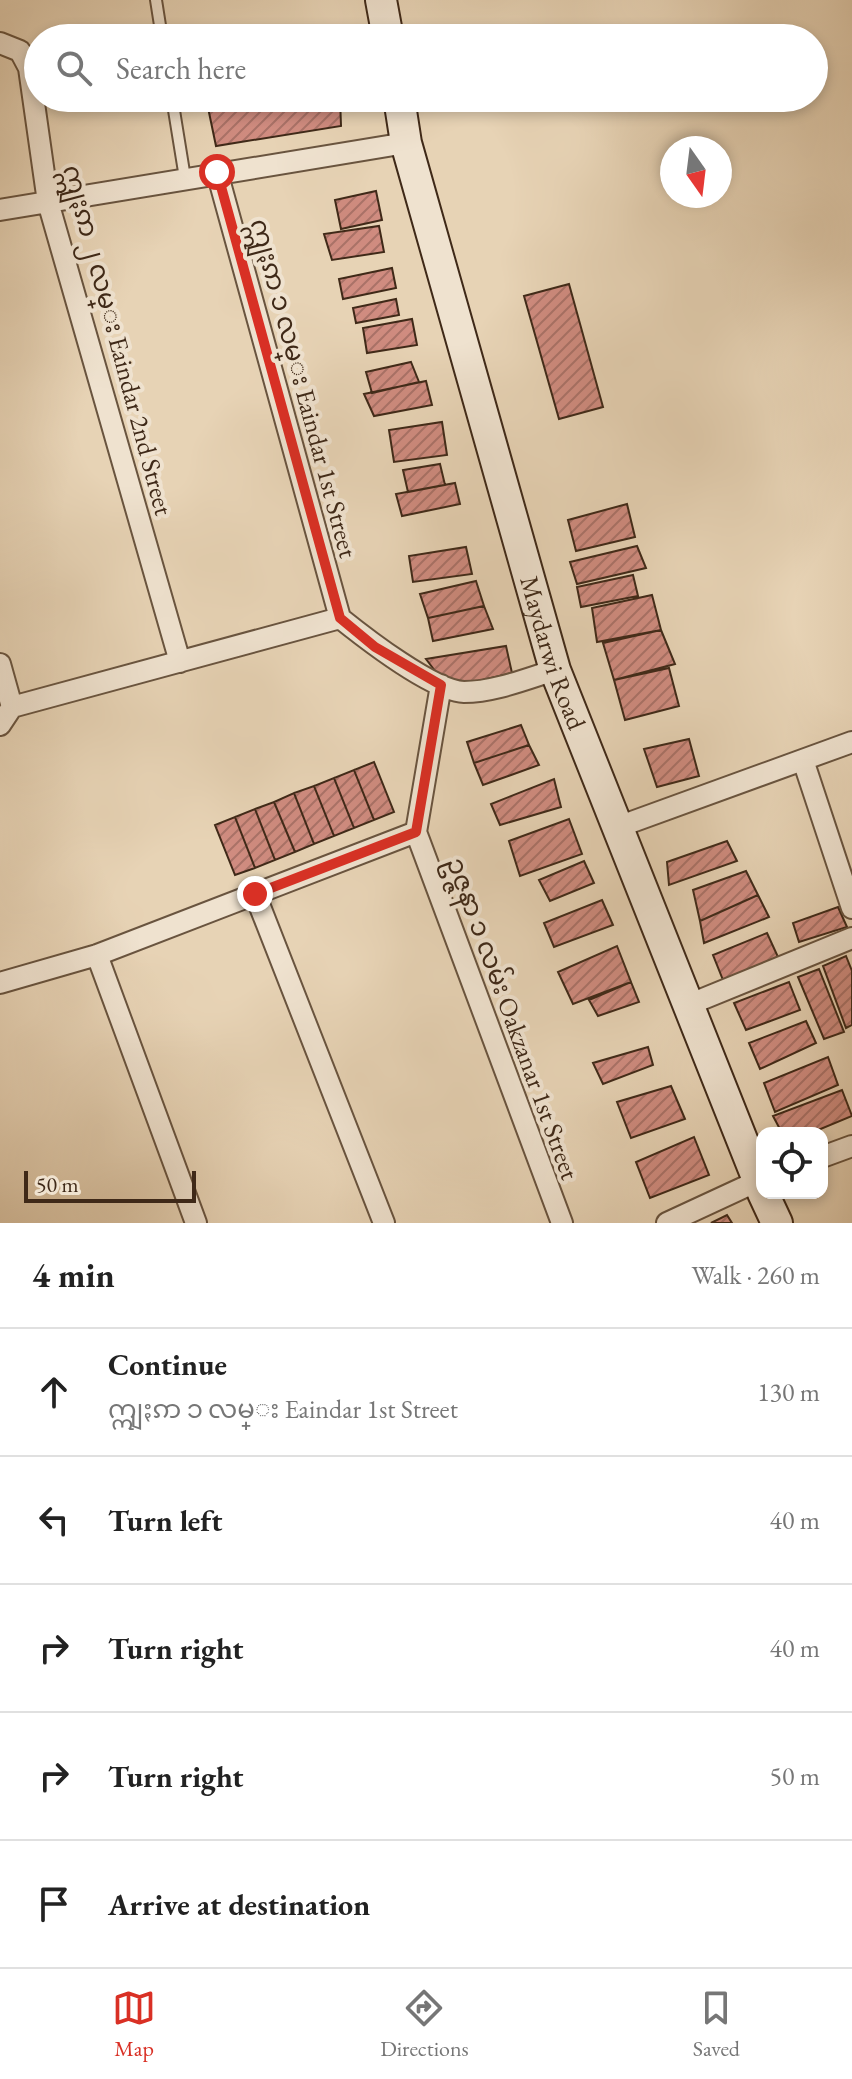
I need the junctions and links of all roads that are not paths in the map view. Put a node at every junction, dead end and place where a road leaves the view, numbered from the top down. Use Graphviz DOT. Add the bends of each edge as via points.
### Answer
graph roads {
  1 [pos="156,0"];
  2 [pos="381,0"];
  3 [pos="160,24"];
  4 [pos="385,24"];
  5 [pos="0,43"];
  6 [pos="24,59"];
  7 [pos="35,112"];
  8 [pos="174,112"];
  9 [pos="401,112"];
  10 [pos="406,143"];
  11 [pos="217,172"];
  12 [pos="185,178"];
  13 [pos="48,202"];
  14 [pos="0,210"];
  15 [pos="340,618"];
  16 [pos="180,662"];
  17 [pos="0,664"];
  18 [pos="555,670"];
  19 [pos="441,685"];
  20 [pos="12,707"];
  21 [pos="0,725"];
  22 [pos="852,742"];
  23 [pos="803,760"];
  24 [pos="618,827"];
  25 [pos="416,832"];
  26 [pos="255,894"];
  27 [pos="852,908"];
  28 [pos="852,938"];
  29 [pos="97,955"];
  30 [pos="0,983"];
  31 [pos="688,1005"];
  32 [pos="852,1146"];
  33 [pos="828,1155"];
  34 [pos="756,1174"];
  35 [pos="756,1188"];
  36 [pos="767,1199"];
  37 [pos="196,1223"];
  38 [pos="384,1223"];
  39 [pos="562,1223"];
  40 [pos="667,1223"];
  41 [pos="777,1223"];
  1 -- 3 [label="lane"];
  2 -- 4 [label="street"];
  5 -- 6 [label="street, ဣျႏၵာ ၂ လမ္း Eaindar 2nd Street" via="20,51"];
  7 -- 13 [label="street, ဣျႏၵာ ၂ လမ္း Eaindar 2nd Street"];
  8 -- 12 [label="lane"];
  9 -- 10 [label="street, Maydarwi Road"];
  10 -- 11 [label="street"];
  10 -- 18 [label="street, Maydarwi Road"];
  11 -- 12 [label="street"];
  11 -- 15 [label="street, ဣျႏၵာ ၁ လမ္း Eaindar 1st Street"];
  12 -- 13 [label="street"];
  13 -- 14 [label="street"];
  13 -- 16 [label="street, ဣျႏၵာ ၂ လမ္း Eaindar 2nd Street"];
  15 -- 16 [label="street"];
  15 -- 19 [label="street" via="375,647"];
  16 -- 20 [label="street"];
  17 -- 20 [label="street"];
  18 -- 19 [label="street" via="485,690 455,691"];
  18 -- 24 [label="street, Maydarwi Road"];
  19 -- 25 [label="street"];
  20 -- 21 [label="street"];
  22 -- 23 [label="street"];
  23 -- 24 [label="street"];
  23 -- 27 [label="street"];
  24 -- 31 [label="street, Maydarwi Road"];
  25 -- 26 [label="street"];
  25 -- 39 [label="street, ဥဇ္ဇနာ ၁ လမ်း Oakzanar 1st Street"];
  26 -- 29 [label="street"];
  26 -- 38 [label="street"];
  28 -- 31 [label="street"];
  29 -- 30 [label="street"];
  29 -- 37 [label="street"];
  31 -- 34 [label="street, Maydarwi Road"];
  32 -- 33 [label="street"];
  35 -- 40 [label="street"];
  36 -- 41 [label="street, Maydarwi Road"];
}
